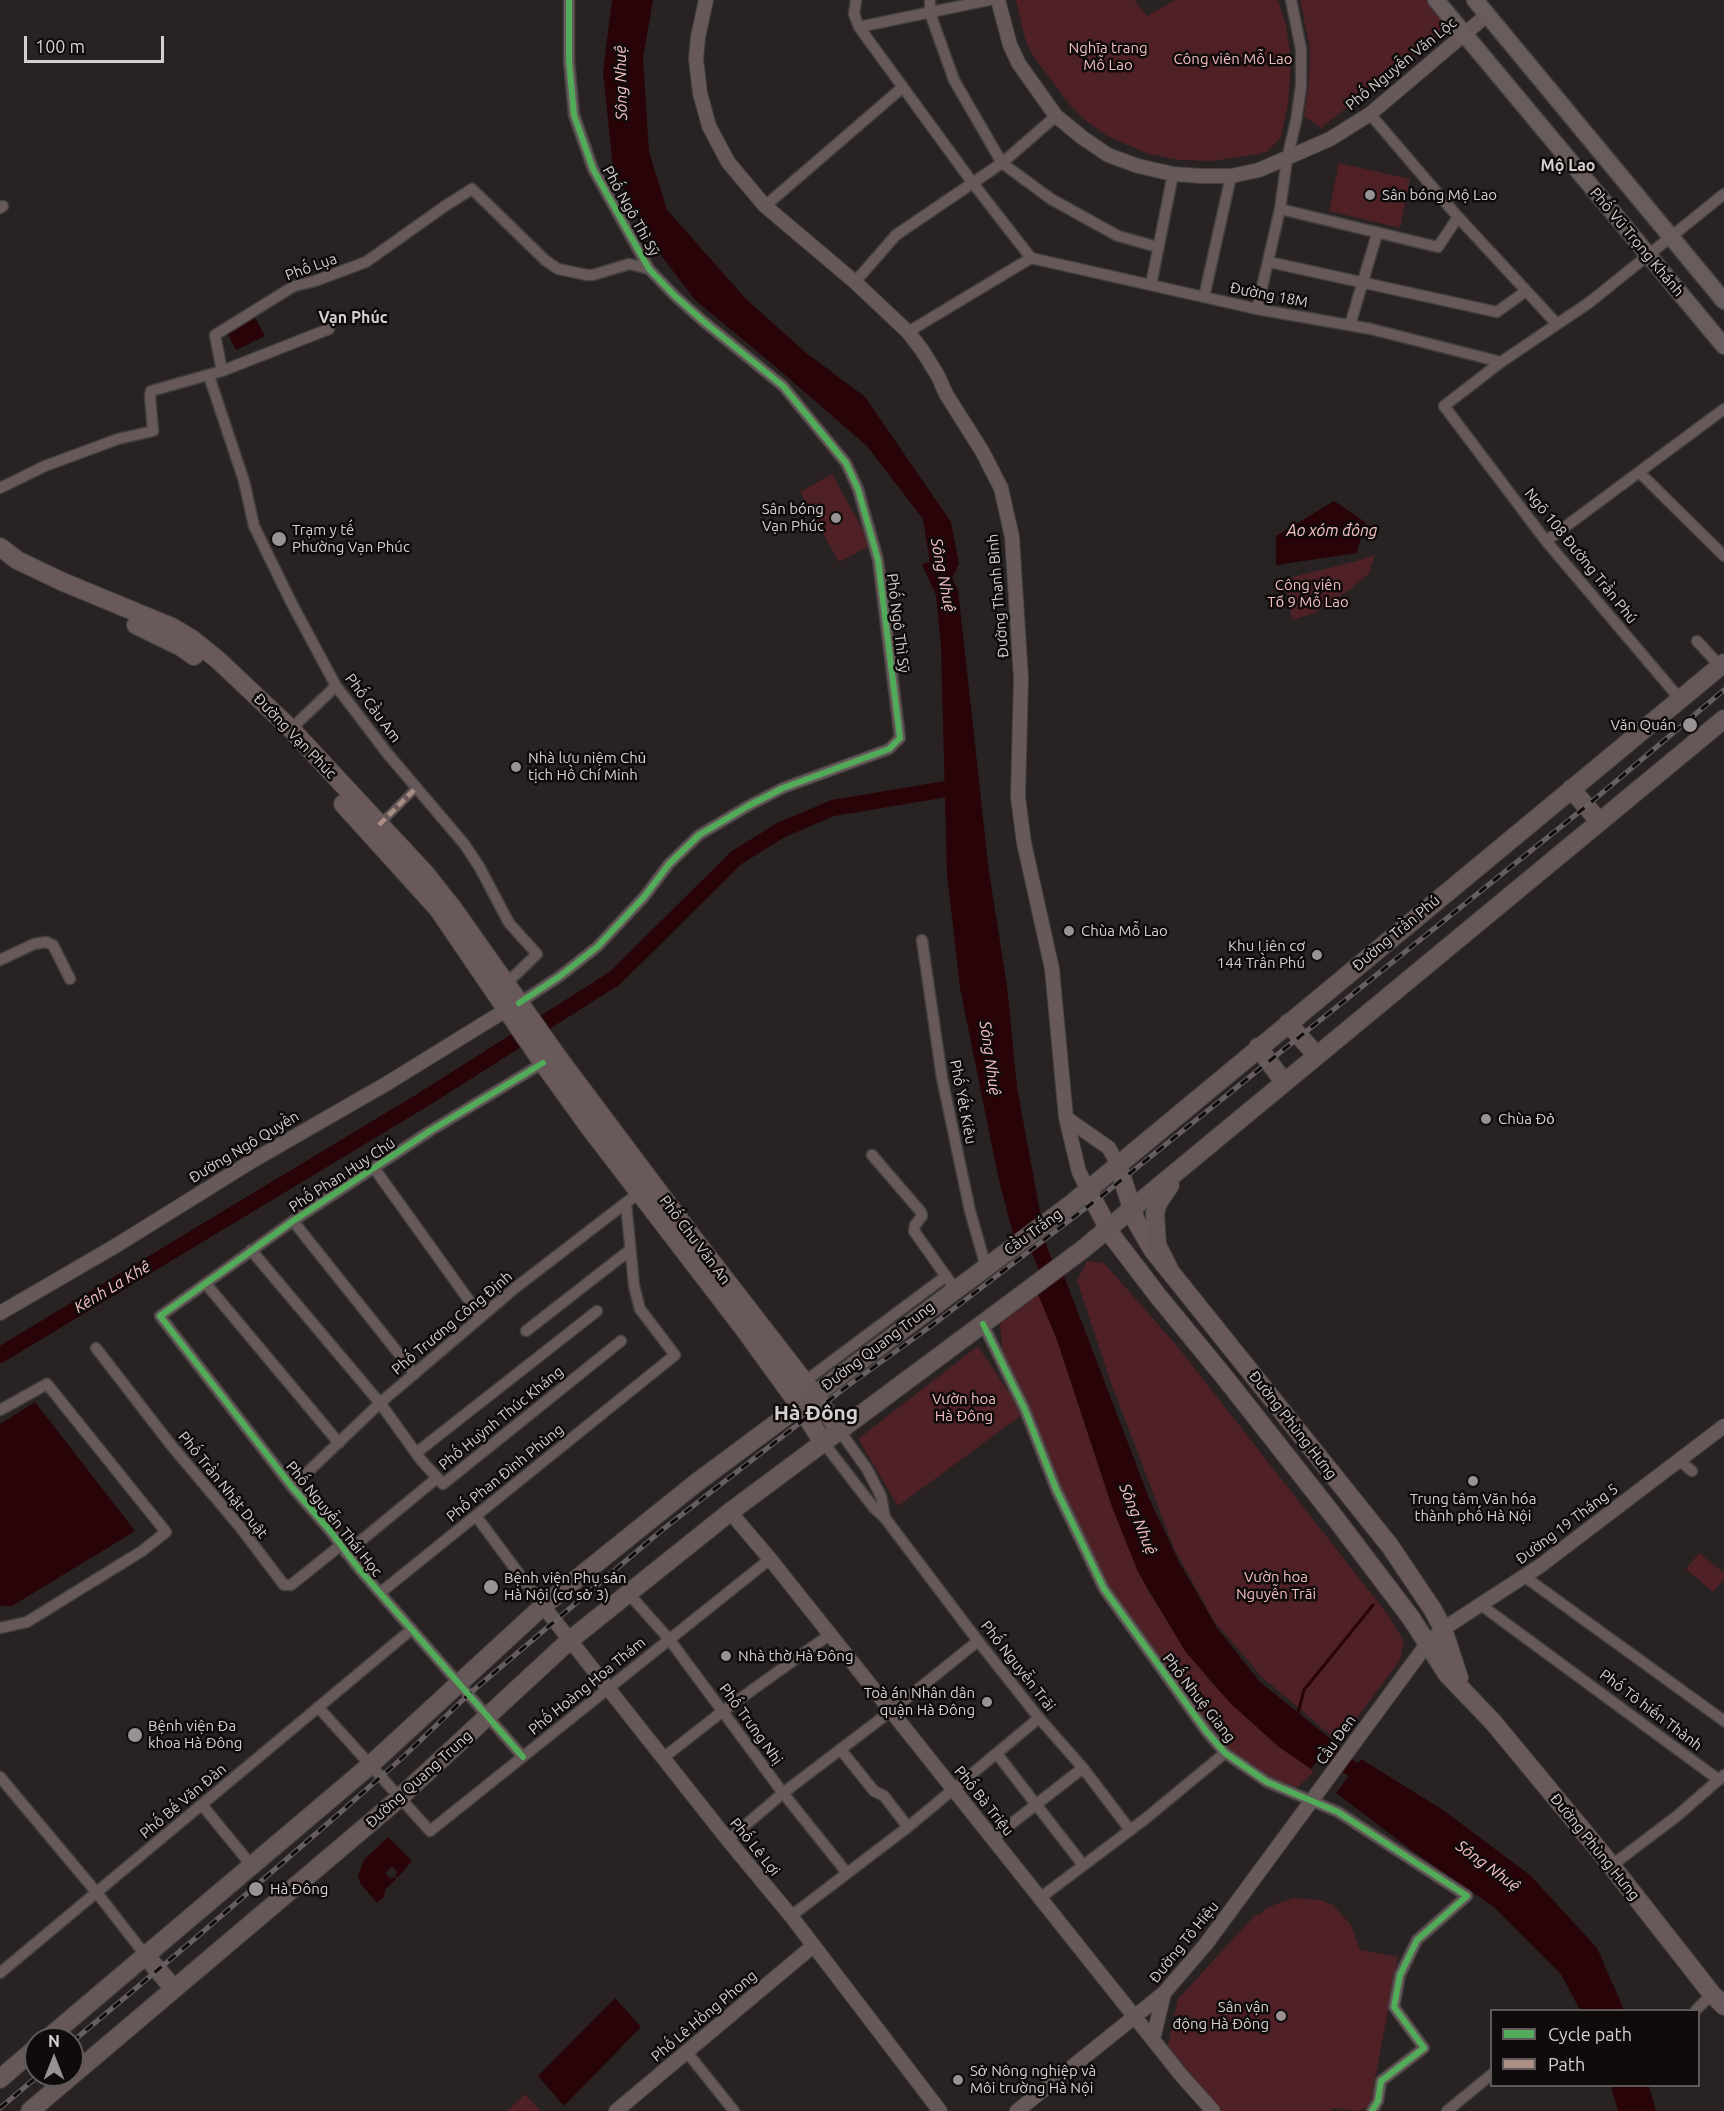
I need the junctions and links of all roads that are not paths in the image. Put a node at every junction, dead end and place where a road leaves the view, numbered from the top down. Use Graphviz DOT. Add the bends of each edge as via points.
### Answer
graph roads {
  1 [pos="568,0"];
  2 [pos="706,0"];
  3 [pos="856,0"];
  4 [pos="930,0"];
  5 [pos="989,0"];
  6 [pos="998,0"];
  7 [pos="1291,0"];
  8 [pos="1436,0"];
  9 [pos="1475,0"];
  10 [pos="930,13"];
  11 [pos="1487,15"];
  12 [pos="859,27"];
  13 [pos="1464,34"];
  14 [pos="903,87"];
  15 [pos="1370,114"];
  16 [pos="1056,116"];
  17 [pos="1287,159"];
  18 [pos="1002,163"];
  19 [pos="1173,174"];
  20 [pos="1231,176"];
  21 [pos="972,182"];
  22 [pos="1724,194"];
  23 [pos="765,206"];
  24 [pos="1280,209"];
  25 [pos="1458,217"];
  26 [pos="1377,234"];
  27 [pos="1672,237"];
  28 [pos="1158,247"];
  29 [pos="1648,254"];
  30 [pos="1031,258"];
  31 [pos="1269,262"];
  32 [pos="649,269"];
  33 [pos="855,282"];
  34 [pos="1362,283"];
  35 [pos="1151,285"];
  36 [pos="1526,291"];
  37 [pos="1204,297"];
  38 [pos="1724,301"];
  39 [pos="1257,309"];
  40 [pos="1557,324"];
  41 [pos="1350,325"];
  42 [pos="329,328"];
  43 [pos="908,332"];
  44 [pos="1724,346"];
  45 [pos="1501,362"];
  46 [pos="222,371"];
  47 [pos="209,376"];
  48 [pos="1724,409"];
  49 [pos="1639,472"];
  50 [pos="0,488"];
  51 [pos="1546,541"];
  52 [pos="0,547"];
  53 [pos="1724,556"];
  54 [pos="0,558"];
  55 [pos="88,599"];
  56 [pos="1697,641"];
  57 [pos="1722,664"];
  58 [pos="336,686"];
  59 [pos="242,691"];
  60 [pos="1680,699"];
  61 [pos="1724,720"];
  62 [pos="291,729"];
  63 [pos="416,788"];
  64 [pos="1571,789"];
  65 [pos="384,820"];
  66 [pos="1600,822"];
  67 [pos="462,933"];
  68 [pos="922,940"];
  69 [pos="0,960"];
  70 [pos="70,979"];
  71 [pos="506,984"];
  72 [pos="514,1009"];
  73 [pos="1288,1023"];
  74 [pos="1258,1047"];
  75 [pos="1317,1056"];
  76 [pos="548,1057"];
  77 [pos="1284,1082"];
  78 [pos="585,1106"];
  79 [pos="1066,1118"];
  80 [pos="872,1155"];
  81 [pos="1118,1165"];
  82 [pos="374,1168"];
  83 [pos="1176,1172"];
  84 [pos="1088,1190"];
  85 [pos="633,1197"];
  86 [pos="1070,1205"];
  87 [pos="1132,1209"];
  88 [pos="293,1221"];
  89 [pos="1109,1228"];
  90 [pos="688,1243"];
  91 [pos="251,1250"];
  92 [pos="630,1250"];
  93 [pos="991,1263"];
  94 [pos="1168,1269"];
  95 [pos="950,1282"];
  96 [pos="206,1284"];
  97 [pos="597,1311"];
  98 [pos="0,1313"];
  99 [pos="160,1316"];
  100 [pos="481,1317"];
  101 [pos="983,1324"];
  102 [pos="526,1331"];
  103 [pos="621,1341"];
  104 [pos="96,1348"];
  105 [pos="415,1374"];
  106 [pos="802,1393"];
  107 [pos="380,1403"];
  108 [pos="0,1410"];
  109 [pos="1724,1426"];
  110 [pos="842,1434"];
  111 [pos="339,1443"];
  112 [pos="826,1446"];
  113 [pos="416,1453"];
  114 [pos="1679,1461"];
  115 [pos="1326,1466"];
  116 [pos="1692,1472"];
  117 [pos="437,1478"];
  118 [pos="1306,1481"];
  119 [pos="292,1487"];
  120 [pos="730,1512"];
  121 [pos="476,1516"];
  122 [pos="885,1518"];
  123 [pos="1390,1546"];
  124 [pos="344,1549"];
  125 [pos="770,1559"];
  126 [pos="1369,1563"];
  127 [pos="1525,1577"];
  128 [pos="380,1593"];
  129 [pos="628,1593"];
  130 [pos="1481,1605"];
  131 [pos="543,1606"];
  132 [pos="0,1628"];
  133 [pos="412,1629"];
  134 [pos="1443,1629"];
  135 [pos="829,1635"];
  136 [pos="669,1639"];
  137 [pos="570,1640"];
  138 [pos="978,1641"];
  139 [pos="1427,1644"];
  140 [pos="458,1684"];
  141 [pos="608,1688"];
  142 [pos="1463,1689"];
  143 [pos="318,1707"];
  144 [pos="723,1711"];
  145 [pos="891,1712"];
  146 [pos="488,1716"];
  147 [pos="1039,1718"];
  148 [pos="1724,1721"];
  149 [pos="841,1750"];
  150 [pos="1225,1753"];
  151 [pos="997,1754"];
  152 [pos="523,1757"];
  153 [pos="663,1758"];
  154 [pos="371,1764"];
  155 [pos="1083,1768"];
  156 [pos="0,1777"];
  157 [pos="1722,1778"];
  158 [pos="953,1789"];
  159 [pos="1321,1790"];
  160 [pos="783,1793"];
  161 [pos="400,1798"];
  162 [pos="1311,1802"];
  163 [pos="1034,1804"];
  164 [pos="202,1805"];
  165 [pos="908,1827"];
  166 [pos="1130,1830"];
  167 [pos="993,1838"];
  168 [pos="728,1840"];
  169 [pos="1083,1865"];
  170 [pos="252,1866"];
  171 [pos="1611,1866"];
  172 [pos="847,1873"];
  173 [pos="97,1893"];
  174 [pos="1040,1898"];
  175 [pos="791,1916"];
  176 [pos="813,1946"];
  177 [pos="146,1956"];
  178 [pos="0,1973"];
  179 [pos="174,1989"];
  180 [pos="1164,1993"];
  181 [pos="1720,2000"];
  182 [pos="1698,2009"];
  183 [pos="1135,2017"];
  184 [pos="61,2027"];
  185 [pos="1153,2039"];
  186 [pos="686,2051"];
  187 [pos="24,2058"];
  188 [pos="1490,2075"];
  189 [pos="0,2079"];
  190 [pos="33,2110"];
  191 [pos="616,2111"];
  192 [pos="734,2111"];
  193 [pos="940,2111"];
  194 [pos="1017,2111"];
  195 [pos="1213,2111"];
  196 [pos="1372,2111"];
  197 [pos="1447,2111"];
  1 -- 32 [label="street, Phố Ngô Thì Sỹ" via="574,115 593,169"];
  2 -- 23 [label="street, Đường Thanh Bình" via="696,59 709,126 728,162"];
  3 -- 12 [label="street" via="854,14"];
  4 -- 10 [label="street"];
  5 -- 10 [label="street"];
  6 -- 16 [label="street, Phố Nguyễn Văn Lộc" via="1019,64"];
  7 -- 17 [label="street" via="1301,49 1301,86"];
  8 -- 13 [label="main road, Phố Vũ Trọng Khánh"];
  9 -- 11 [label="main road, Phố Vũ Trọng Khánh"];
  10 -- 12 [label="street"];
  10 -- 18 [label="street" via="954,80"];
  11 -- 13 [label="street, Phố Nguyễn Văn Lộc"];
  11 -- 27 [label="main road, Phố Vũ Trọng Khánh"];
  12 -- 14 [label="street"];
  13 -- 15 [label="street, Phố Nguyễn Văn Lộc"];
  13 -- 29 [label="main road, Phố Vũ Trọng Khánh"];
  14 -- 21 [label="street"];
  14 -- 23 [label="street"];
  15 -- 17 [label="street, Phố Nguyễn Văn Lộc"];
  15 -- 25 [label="street"];
  16 -- 18 [label="street"];
  16 -- 19 [label="street, Phố Nguyễn Văn Lộc" via="1108,155"];
  17 -- 20 [label="street, Phố Nguyễn Văn Lộc"];
  17 -- 24 [label="street"];
  18 -- 21 [label="street"];
  18 -- 28 [label="street" via="1051,199 1118,236"];
  19 -- 20 [label="street, Phố Nguyễn Văn Lộc"];
  19 -- 28 [label="street"];
  20 -- 37 [label="street"];
  21 -- 30 [label="street"];
  21 -- 33 [label="street" via="896,235"];
  22 -- 27 [label="street"];
  23 -- 33 [label="street, Đường Thanh Bình"];
  24 -- 26 [label="street"];
  24 -- 31 [label="street"];
  25 -- 26 [label="street" via="1438,248"];
  25 -- 36 [label="street"];
  26 -- 34 [label="street"];
  27 -- 29 [label="street"];
  27 -- 38 [label="main road, Phố Vũ Trọng Khánh"];
  28 -- 35 [label="street"];
  29 -- 40 [label="street"];
  29 -- 44 [label="main road, Phố Vũ Trọng Khánh"];
  30 -- 35 [label="street, Đường 18M"];
  30 -- 43 [label="street"];
  31 -- 34 [label="street"];
  31 -- 39 [label="street"];
  32 -- 46 [label="street, Phố Lụa" via="629,264 587,275 558,268 545,261 472,189 366,262 294,286 215,335"];
  32 -- 72 [label="street, Phố Ngô Thì Sỹ" via="703,321 783,386 846,463 858,489 878,560 900,738 889,749 783,788 699,835 597,946"];
  33 -- 43 [label="street, Đường Thanh Bình"];
  34 -- 36 [label="street" via="1497,312"];
  34 -- 41 [label="street"];
  35 -- 37 [label="street, Đường 18M"];
  36 -- 40 [label="street"];
  37 -- 39 [label="street, Đường 18M"];
  39 -- 41 [label="street, Đường 18M"];
  40 -- 45 [label="street"];
  41 -- 45 [label="street, Đường 18M"];
  42 -- 46 [label="street"];
  43 -- 79 [label="street, Đường Thanh Bình" via="933,367 998,482 1012,537 1021,678 1018,797 1024,843 1052,969"];
  45 -- 51 [label="street, Ngõ 108 Đường Trần Phú" via="1444,406"];
  46 -- 47 [label="street"];
  47 -- 50 [label="street" via="151,391 152,432 118,439 45,466"];
  47 -- 58 [label="street, Phố Cầu Am" via="244,481 254,526"];
  48 -- 49 [label="street"];
  49 -- 51 [label="street"];
  49 -- 53 [label="street"];
  51 -- 60 [label="street, Ngõ 108 Đường Trần Phú"];
  52 -- 55 [label="main road, Đường Vạn Phúc"];
  54 -- 55 [label="main road, Đường Vạn Phúc" via="17,570"];
  55 -- 59 [label="main road, Đường Vạn Phúc" via="181,647"];
  56 -- 57 [label="street"];
  57 -- 60 [label="highway, Đường Trần Phú"];
  58 -- 62 [label="street"];
  58 -- 63 [label="street, Phố Cầu Am"];
  59 -- 62 [label="main road, Đường Vạn Phúc"];
  59 -- 67 [label="main road, Đường Vạn Phúc"];
  60 -- 64 [label="highway, Đường Trần Phú"];
  61 -- 66 [label="highway"];
  62 -- 65 [label="main road, Đường Vạn Phúc"];
  63 -- 65 [label="street"];
  63 -- 71 [label="street, Phố Cầu Am" via="465,845 509,923 537,954"];
  64 -- 66 [label="highway"];
  64 -- 73 [label="highway, Đường Trần Phú"];
  65 -- 67 [label="main road, Đường Vạn Phúc" via="425,873"];
  66 -- 75 [label="highway"];
  67 -- 71 [label="main road, Đường Vạn Phúc"];
  67 -- 72 [label="main road, Đường Vạn Phúc"];
  68 -- 93 [label="street, Phố Yết Kiêu" via="942,1078 970,1211"];
  69 -- 70 [label="street" via="46,942 53,945"];
  71 -- 72 [label="main road, Đường Vạn Phúc"];
  72 -- 76 [label="main road, Phố Chu Văn An"];
  72 -- 98 [label="street, Đường Ngô Quyền"];
  73 -- 74 [label="highway, Đường Trần Phú"];
  73 -- 75 [label="highway"];
  74 -- 77 [label="highway"];
  74 -- 81 [label="highway, Đường Trần Phú"];
  75 -- 77 [label="highway"];
  76 -- 78 [label="main road, Phố Chu Văn An"];
  76 -- 82 [label="street, Phố Phan Huy Chú"];
  77 -- 83 [label="highway"];
  78 -- 85 [label="main road, Phố Chu Văn An"];
  78 -- 90 [label="main road, Phố Chu Văn An"];
  79 -- 81 [label="street" via="1109,1148"];
  79 -- 84 [label="street, Đường Thanh Bình" via="1079,1172"];
  80 -- 95 [label="street" via="921,1212 914,1231"];
  81 -- 84 [label="highway, Đường Trần Phú"];
  81 -- 87 [label="main road, Đường Phùng Hưng"];
  82 -- 88 [label="street, Phố Phan Huy Chú"];
  82 -- 100 [label="street"];
  83 -- 87 [label="highway"];
  83 -- 94 [label="highway" via="1155,1213 1157,1245"];
  84 -- 86 [label="highway, Đường Trần Phú"];
  84 -- 89 [label="main road, Đường Phùng Hưng"];
  85 -- 90 [label="main road, Phố Chu Văn An"];
  85 -- 92 [label="street"];
  85 -- 100 [label="street, Phố Trương Công Định"];
  86 -- 93 [label="highway, Cầu Trắng"];
  87 -- 89 [label="highway"];
  87 -- 94 [label="main road, Đường Phùng Hưng" via="1152,1250"];
  88 -- 91 [label="street, Phố Phan Huy Chú"];
  88 -- 105 [label="street"];
  89 -- 101 [label="highway, Đường Quang Trung"];
  89 -- 118 [label="main road, Đường Phùng Hưng" via="1158,1296"];
  90 -- 106 [label="main road, Phố Chu Văn An"];
  91 -- 96 [label="street, Phố Phan Huy Chú"];
  91 -- 107 [label="street"];
  92 -- 102 [label="street"];
  92 -- 121 [label="street, Phố Phan Đình Phùng" via="640,1310 675,1355"];
  93 -- 95 [label="highway, Đường Quang Trung"];
  94 -- 115 [label="main road, Đường Phùng Hưng"];
  95 -- 106 [label="highway, Đường Quang Trung"];
  96 -- 99 [label="street, Phố Phan Huy Chú"];
  96 -- 111 [label="street"];
  97 -- 113 [label="street"];
  99 -- 119 [label="street, Phố Nguyễn Thái Học"];
  100 -- 105 [label="street, Phố Trương Công Định"];
  101 -- 110 [label="highway, Đường Quang Trung"];
  101 -- 150 [label="street, Phố Nhuệ Giang" via="1104,1589"];
  103 -- 117 [label="street, Phố Huỳnh Thúc Kháng" via="443,1484"];
  104 -- 124 [label="street, Phố Trần Nhật Duật" via="284,1584 291,1585"];
  105 -- 107 [label="street, Phố Trương Công Định"];
  106 -- 110 [label="main road, Phố Chu Văn An"];
  106 -- 112 [label="main road, Phố Chu Văn An"];
  106 -- 131 [label="highway, Đường Quang Trung"];
  107 -- 111 [label="street, Phố Trương Công Định"];
  107 -- 113 [label="street"];
  108 -- 132 [label="street" via="47,1384 166,1532 27,1622"];
  109 -- 114 [label="street, Đường 19 Tháng 5"];
  110 -- 112 [label="highway, Đường Quang Trung"];
  110 -- 122 [label="street, Phố Nguyễn Trãi" via="881,1496"];
  111 -- 119 [label="street, Phố Trương Công Định"];
  112 -- 120 [label="highway, Đường Quang Trung"];
  112 -- 122 [label="street, Phố Nguyễn Trãi"];
  113 -- 117 [label="street"];
  114 -- 116 [label="street"];
  114 -- 127 [label="street, Đường 19 Tháng 5"];
  115 -- 118 [label="main road"];
  115 -- 123 [label="main road, Đường Phùng Hưng"];
  117 -- 124 [label="street, Phố Huỳnh Thúc Kháng"];
  118 -- 126 [label="main road, Đường Phùng Hưng"];
  119 -- 124 [label="street, Phố Nguyễn Thái Học"];
  120 -- 125 [label="street, Phố Bà Triệu"];
  120 -- 129 [label="highway, Đường Quang Trung"];
  121 -- 128 [label="street, Phố Phan Đình Phùng"];
  121 -- 131 [label="street"];
  122 -- 138 [label="street, Phố Nguyễn Trãi"];
  123 -- 126 [label="main road"];
  123 -- 134 [label="main road, Đường Phùng Hưng"];
  124 -- 128 [label="street, Phố Nguyễn Thái Học"];
  125 -- 135 [label="street, Phố Bà Triệu"];
  125 -- 136 [label="street, Phố Hoàng Hoa Thám"];
  126 -- 139 [label="main road, Đường Phùng Hưng"];
  127 -- 130 [label="street, Đường 19 Tháng 5"];
  127 -- 148 [label="street"];
  128 -- 133 [label="street, Phố Nguyễn Thái Học"];
  129 -- 136 [label="street, Phố Trưng Nhị"];
  129 -- 137 [label="highway, Đường Quang Trung"];
  130 -- 134 [label="street, Đường 19 Tháng 5"];
  130 -- 157 [label="street, Phố Tô hiến Thành"];
  131 -- 137 [label="street, Phố Lê Lợi"];
  131 -- 140 [label="highway, Đường Quang Trung"];
  133 -- 140 [label="street, Phố Nguyễn Thái Học"];
  133 -- 143 [label="street, Phố Bế Văn Đàn"];
  134 -- 139 [label="street, Đường 19 Tháng 5"];
  134 -- 142 [label="main road, Đường Phùng Hưng"];
  135 -- 144 [label="street"];
  135 -- 145 [label="street, Phố Bà Triệu"];
  136 -- 141 [label="street, Phố Hoàng Hoa Thám"];
  136 -- 144 [label="street, Phố Trưng Nhị"];
  137 -- 141 [label="street, Phố Lê Lợi"];
  137 -- 146 [label="highway, Đường Quang Trung"];
  138 -- 145 [label="street"];
  138 -- 147 [label="street, Phố Nguyễn Trãi"];
  139 -- 142 [label="main road, Đường Phùng Hưng" via="1447,1674"];
  139 -- 159 [label="street, Cầu Đen"];
  140 -- 146 [label="street, Phố Nguyễn Thái Học"];
  140 -- 154 [label="highway, Đường Quang Trung"];
  141 -- 152 [label="street, Phố Hoàng Hoa Thám"];
  141 -- 153 [label="street, Phố Lê Lợi"];
  142 -- 171 [label="main road, Đường Phùng Hưng"];
  143 -- 154 [label="street"];
  143 -- 164 [label="street, Phố Bế Văn Đàn"];
  144 -- 153 [label="street"];
  144 -- 160 [label="street, Phố Trưng Nhị"];
  145 -- 149 [label="street"];
  145 -- 158 [label="street, Phố Bà Triệu"];
  146 -- 152 [label="street, Phố Nguyễn Thái Học"];
  146 -- 161 [label="highway, Đường Quang Trung"];
  147 -- 151 [label="street"];
  147 -- 155 [label="street, Phố Nguyễn Trãi"];
  149 -- 160 [label="street"];
  149 -- 165 [label="street"];
  150 -- 162 [label="street, Phố Nhuệ Giang" via="1267,1782"];
  150 -- 166 [label="street"];
  151 -- 158 [label="street"];
  151 -- 163 [label="street"];
  152 -- 161 [label="street, Phố Hoàng Hoa Thám" via="430,1831"];
  153 -- 168 [label="street, Phố Lê Lợi"];
  154 -- 161 [label="street"];
  154 -- 170 [label="highway, Đường Quang Trung"];
  155 -- 163 [label="street"];
  155 -- 166 [label="street, Phố Nguyễn Trãi"];
  156 -- 173 [label="street"];
  157 -- 171 [label="street, Phố Tô hiến Thành"];
  158 -- 165 [label="street"];
  158 -- 167 [label="street, Phố Bà Triệu"];
  159 -- 162 [label="street, Đường Tô Hiệu"];
  160 -- 168 [label="street"];
  160 -- 172 [label="street, Phố Trưng Nhị"];
  161 -- 179 [label="highway, Đường Quang Trung"];
  162 -- 180 [label="street, Đường Tô Hiệu" via="1206,1944"];
  162 -- 196 [label="street, Phố Nhuệ Giang" via="1338,1812 1467,1896 1417,1940 1400,1975 1394,2007 1424,2048 1381,2081"];
  163 -- 167 [label="street"];
  163 -- 169 [label="street"];
  164 -- 170 [label="street"];
  164 -- 173 [label="street, Phố Bế Văn Đàn"];
  165 -- 172 [label="street"];
  166 -- 169 [label="street"];
  167 -- 174 [label="street, Phố Bà Triệu"];
  168 -- 175 [label="street, Phố Lê Lợi"];
  169 -- 174 [label="street"];
  170 -- 177 [label="highway, Đường Quang Trung"];
  171 -- 181 [label="main road, Đường Phùng Hưng"];
  172 -- 175 [label="street"];
  173 -- 177 [label="street"];
  173 -- 178 [label="street, Phố Bế Văn Đàn"];
  174 -- 183 [label="street, Phố Bà Triệu"];
  175 -- 176 [label="street, Phố Lê Lợi"];
  176 -- 186 [label="street, Phố Lê Hồng Phong"];
  176 -- 193 [label="street, Phố Lê Lợi"];
  177 -- 179 [label="highway"];
  177 -- 184 [label="highway, Đường Quang Trung"];
  179 -- 190 [label="highway, Đường Quang Trung"];
  180 -- 183 [label="street, Đường Tô Hiệu"];
  180 -- 185 [label="street"];
  181 -- 182 [label="street"];
  183 -- 185 [label="street, Phố Bà Triệu"];
  183 -- 194 [label="street, Đường Tô Hiệu"];
  185 -- 195 [label="street, Phố Bà Triệu"];
  186 -- 191 [label="street, Phố Lê Hồng Phong"];
  186 -- 192 [label="street"];
  187 -- 189 [label="highway"];
  188 -- 197 [label="street"];
}
